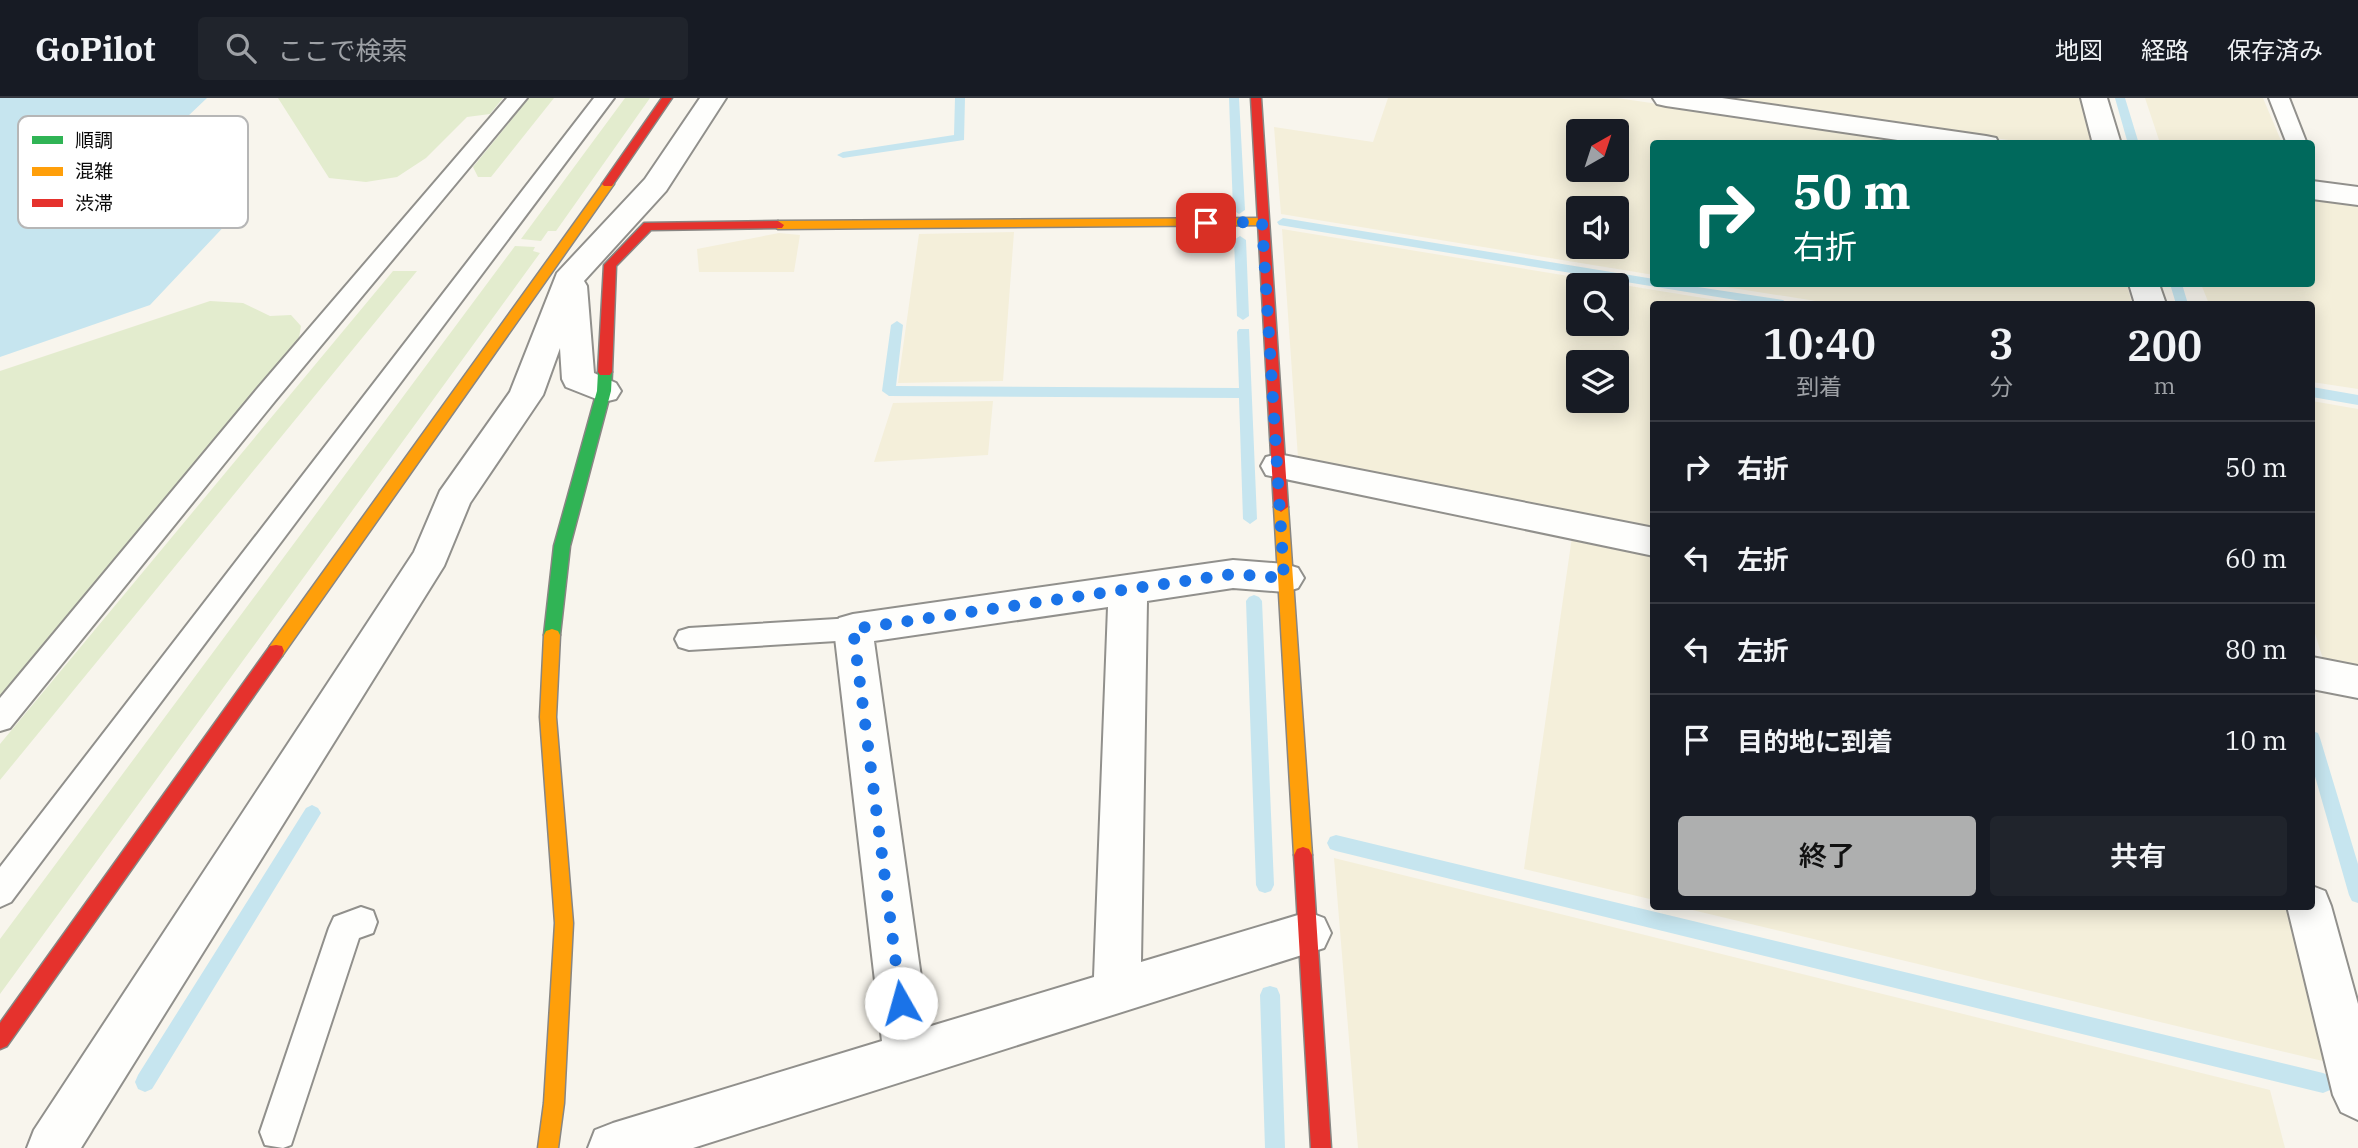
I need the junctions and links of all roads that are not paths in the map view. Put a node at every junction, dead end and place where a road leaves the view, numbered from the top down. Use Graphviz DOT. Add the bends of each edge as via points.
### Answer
graph roads {
  1 [pos="517,98"];
  2 [pos="604,98"];
  3 [pos="667,98"];
  4 [pos="713,98"];
  5 [pos="1256,98"];
  6 [pos="1666,98"];
  7 [pos="2094,98"];
  8 [pos="2279,98"];
  9 [pos="1958,140"];
  10 [pos="2106,140"];
  11 [pos="2295,140"];
  12 [pos="676,158"];
  13 [pos="2315,186"];
  14 [pos="2358,196"];
  15 [pos="1262,222"];
  16 [pos="648,226"];
  17 [pos="560,272"];
  18 [pos="604,391"];
  19 [pos="1278,466"];
  20 [pos="1650,540"];
  21 [pos="1284,578"];
  22 [pos="1128,589"];
  23 [pos="853,629"];
  24 [pos="689,639"];
  25 [pos="2315,674"];
  26 [pos="2358,682"];
  27 [pos="0,719"];
  28 [pos="0,892"];
  29 [pos="2310,910"];
  30 [pos="361,922"];
  31 [pos="1308,933"];
  32 [pos="1117,992"];
  33 [pos="0,1039"];
  34 [pos="908,1056"];
  35 [pos="2358,1096"];
  36 [pos="278,1132"];
  37 [pos="52,1148"];
  38 [pos="548,1148"];
  39 [pos="613,1148"];
  40 [pos="1321,1148"];
  1 -- 27 [label="lane"];
  2 -- 28 [label="lane"];
  3 -- 17 [label="street"];
  4 -- 12 [label="street"];
  5 -- 15 [label="street"];
  6 -- 9 [label="street"];
  7 -- 10 [label="street"];
  8 -- 11 [label="lane"];
  12 -- 16 [label="street" via="676,184"];
  12 -- 17 [label="street" via="656,185"];
  13 -- 14 [label="street"];
  15 -- 16 [label="street"];
  15 -- 19 [label="street"];
  16 -- 18 [label="street" via="610,265"];
  17 -- 18 [label="street" via="578,379"];
  17 -- 33 [label="street"];
  17 -- 37 [label="street" via="526,395 453,500 431,556"];
  18 -- 38 [label="street" via="562,546 554,604 548,717 564,923"];
  19 -- 20 [label="street"];
  19 -- 21 [label="street"];
  21 -- 22 [label="street" via="1233,574"];
  21 -- 31 [label="street"];
  22 -- 23 [label="street"];
  22 -- 32 [label="street"];
  23 -- 24 [label="lane"];
  23 -- 34 [label="street"];
  25 -- 26 [label="street"];
  29 -- 35 [label="street"];
  30 -- 36 [label="lane" via="346,928"];
  31 -- 32 [label="street"];
  31 -- 40 [label="street"];
  32 -- 34 [label="street"];
  34 -- 39 [label="street"];
}
